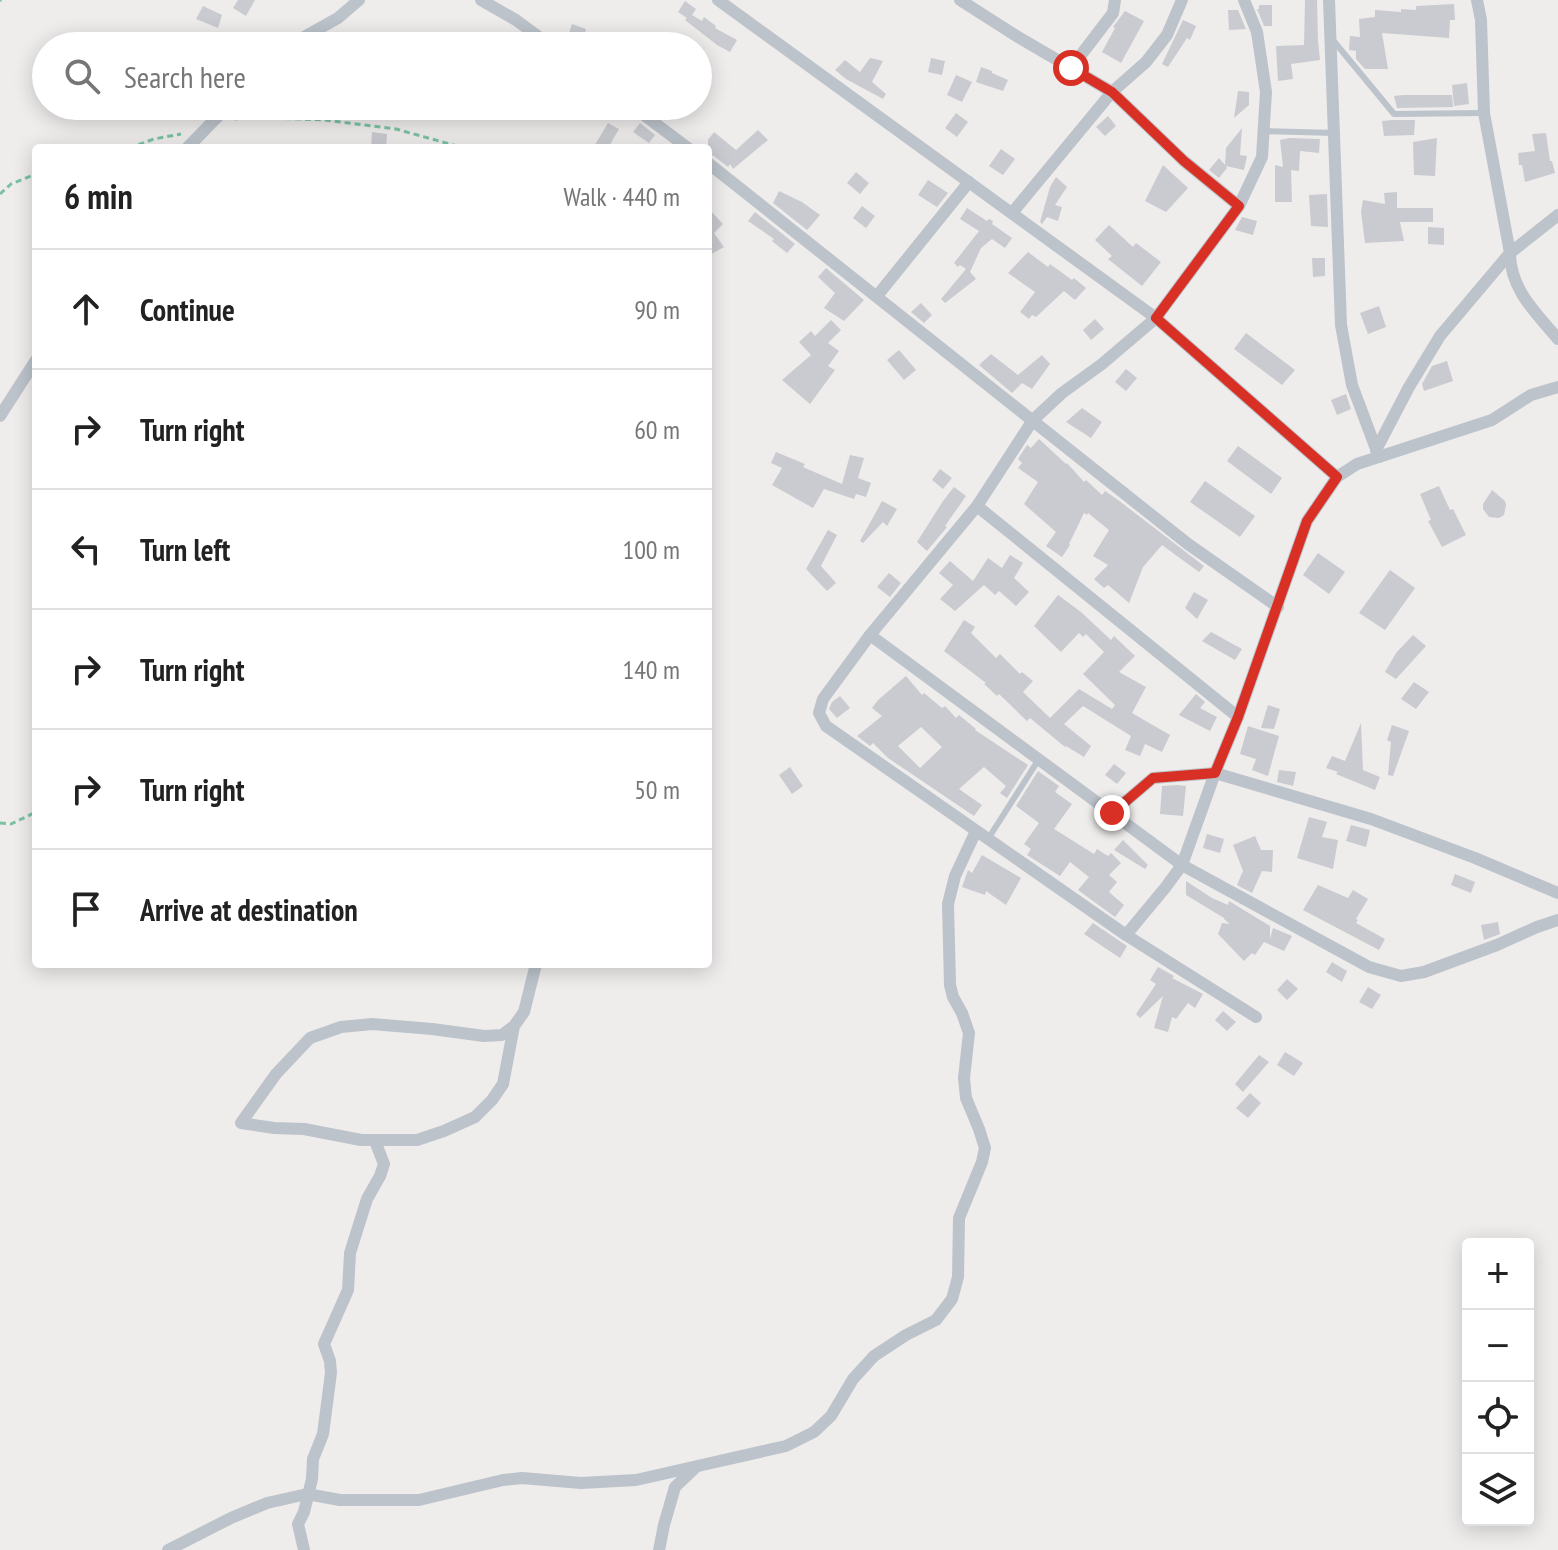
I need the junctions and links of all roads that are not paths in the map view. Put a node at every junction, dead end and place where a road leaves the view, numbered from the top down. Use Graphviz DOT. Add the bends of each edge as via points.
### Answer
graph roads {
  1 [pos="359,0"];
  2 [pos="481,0"];
  3 [pos="718,0"];
  4 [pos="960,0"];
  5 [pos="1115,0"];
  6 [pos="1182,0"];
  7 [pos="1244,0"];
  8 [pos="1329,0"];
  9 [pos="1477,0"];
  10 [pos="313,32"];
  11 [pos="532,32"];
  12 [pos="1332,39"];
  13 [pos="1071,68"];
  14 [pos="1112,92"];
  15 [pos="1484,113"];
  16 [pos="214,120"];
  17 [pos="651,120"];
  18 [pos="1264,131"];
  19 [pos="1335,133"];
  20 [pos="191,144"];
  21 [pos="683,144"];
  22 [pos="712,166"];
  23 [pos="969,182"];
  24 [pos="1239,206"];
  25 [pos="1012,213"];
  26 [pos="1558,215"];
  27 [pos="1510,253"];
  28 [pos="877,296"];
  29 [pos="1156,318"];
  30 [pos="1558,339"];
  31 [pos="32,366"];
  32 [pos="1558,387"];
  33 [pos="0,416"];
  34 [pos="1033,420"];
  35 [pos="1377,453"];
  36 [pos="1337,477"];
  37 [pos="977,506"];
  38 [pos="1278,607"];
  39 [pos="870,635"];
  40 [pos="1238,717"];
  41 [pos="1039,759"];
  42 [pos="1215,773"];
  43 [pos="1112,813"];
  44 [pos="976,831"];
  45 [pos="988,839"];
  46 [pos="1182,865"];
  47 [pos="1558,893"];
  48 [pos="1558,920"];
  49 [pos="1126,935"];
  50 [pos="535,968"];
  51 [pos="1256,1017"];
  52 [pos="514,1026"];
  53 [pos="375,1141"];
  54 [pos="697,1466"];
  55 [pos="307,1494"];
  56 [pos="168,1550"];
  57 [pos="304,1550"];
  58 [pos="659,1550"];
  1 -- 10 [label="street"];
  2 -- 11 [label="street"];
  3 -- 23 [label="street"];
  4 -- 13 [label="street"];
  5 -- 13 [label="street" via="1113,13"];
  6 -- 14 [label="street" via="1167,35"];
  7 -- 18 [label="street" via="1257,32 1266,92"];
  8 -- 12 [label="street"];
  9 -- 15 [label="street"];
  12 -- 15 [label="lane" via="1394,114"];
  12 -- 19 [label="street"];
  13 -- 14 [label="street"];
  14 -- 24 [label="street"];
  14 -- 25 [label="street"];
  15 -- 27 [label="street"];
  16 -- 20 [label="street"];
  17 -- 21 [label="street"];
  18 -- 19 [label="lane"];
  18 -- 24 [label="street" via="1262,157"];
  19 -- 35 [label="street" via="1341,325 1352,385"];
  22 -- 28 [label="street"];
  23 -- 25 [label="street"];
  23 -- 28 [label="street"];
  24 -- 29 [label="street"];
  25 -- 29 [label="street"];
  26 -- 27 [label="street"];
  27 -- 30 [label="street" via="1520,294"];
  27 -- 35 [label="street" via="1440,336"];
  28 -- 34 [label="street"];
  29 -- 34 [label="street"];
  29 -- 36 [label="street"];
  31 -- 33 [label="street"];
  32 -- 35 [label="street" via="1531,395 1492,420"];
  34 -- 37 [label="street"];
  34 -- 38 [label="street" via="1188,544"];
  35 -- 36 [label="street"];
  36 -- 38 [label="street" via="1307,521"];
  37 -- 39 [label="street"];
  37 -- 40 [label="street"];
  38 -- 40 [label="street"];
  39 -- 41 [label="street"];
  39 -- 44 [label="street" via="823,699 819,713 826,726"];
  40 -- 42 [label="street"];
  41 -- 43 [label="street"];
  41 -- 45 [label="lane"];
  42 -- 43 [label="street" via="1153,778"];
  42 -- 46 [label="street"];
  42 -- 47 [label="street" via="1371,819"];
  43 -- 46 [label="street"];
  44 -- 45 [label="street"];
  44 -- 54 [label="street" via="948,904 950,985 969,1033 966,1098 985,1148 959,1218 958,1277 952,1299 936,1320 874,1356 814,1432 786,1446"];
  45 -- 49 [label="street"];
  46 -- 48 [label="street" via="1369,967 1401,976"];
  46 -- 49 [label="street"];
  49 -- 51 [label="street"];
  50 -- 52 [label="street" via="524,1012"];
  52 -- 53 [label="street" via="503,1084 475,1117 417,1140"];
  52 -- 53 [label="street" via="502,1035 484,1036 372,1024 310,1038 241,1123"];
  53 -- 55 [label="street" via="384,1164 350,1253 348,1290 324,1344 331,1373 327,1412"];
  54 -- 55 [label="street" via="636,1480 503,1480 419,1500 340,1500"];
  54 -- 58 [label="street" via="675,1487"];
  55 -- 56 [label="street" via="267,1503"];
  55 -- 57 [label="street" via="298,1524"];
}
